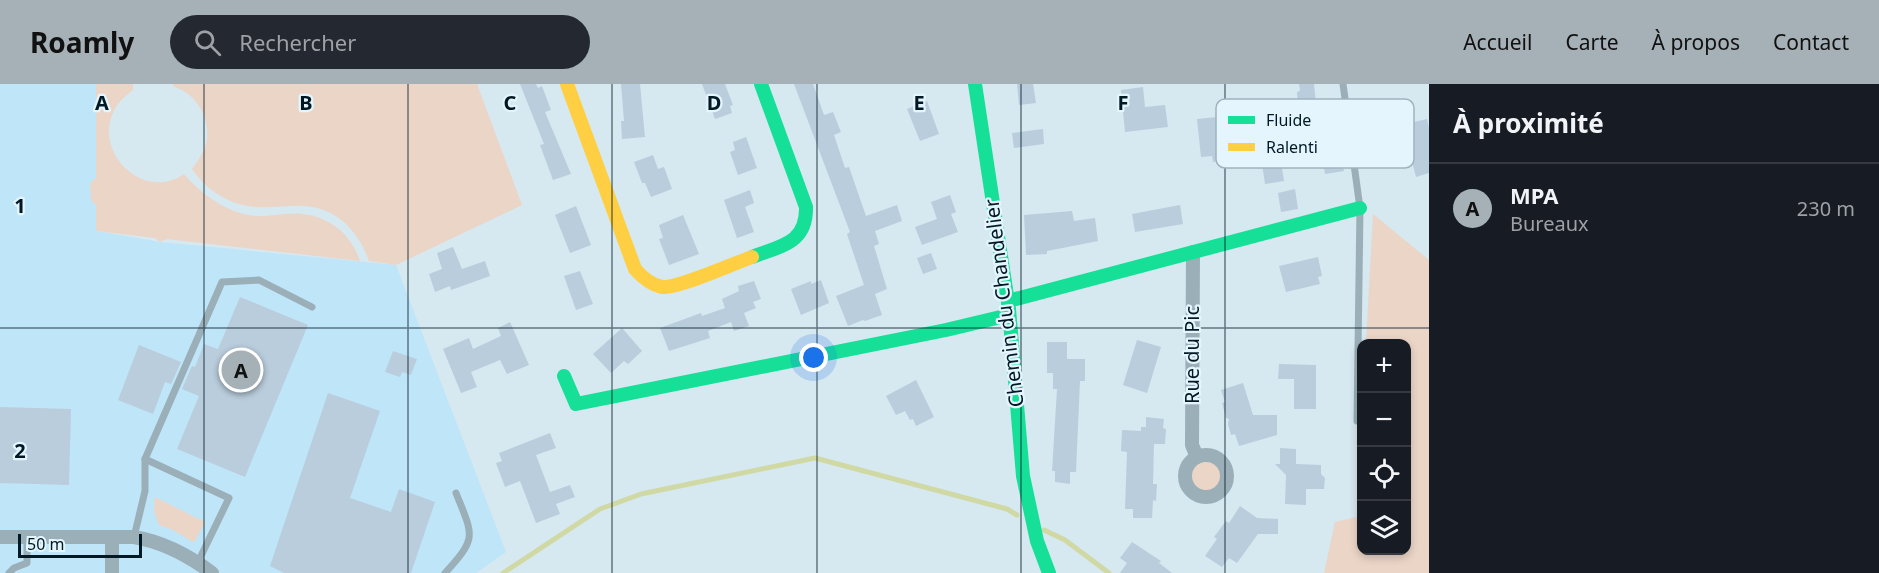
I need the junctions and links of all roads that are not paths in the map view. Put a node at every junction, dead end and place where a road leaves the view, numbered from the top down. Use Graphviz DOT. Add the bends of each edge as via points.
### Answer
graph roads {
  1 [pos="567,84"];
  2 [pos="760,84"];
  3 [pos="975,84"];
  4 [pos="1343,84"];
  5 [pos="1345,99"];
  6 [pos="1355,168"];
  7 [pos="1360,208"];
  8 [pos="1193,252"];
  9 [pos="312,307"];
  10 [pos="1008,308"];
  11 [pos="564,376"];
  12 [pos="1357,393"];
  13 [pos="1197,457"];
  14 [pos="145,459"];
  15 [pos="456,493"];
  16 [pos="0,537"];
  17 [pos="27,537"];
  18 [pos="112,537"];
  19 [pos="134,537"];
  20 [pos="198,562"];
  21 [pos="9,573"];
  22 [pos="112,573"];
  23 [pos="212,573"];
  24 [pos="445,573"];
  25 [pos="1049,573"];
  1 -- 2 [label="street" via="636,268 649,282 664,287 789,243 804,226 806,207"];
  3 -- 10 [label="street, Chemin du Chandelier"];
  4 -- 5 [label="lane"];
  6 -- 7 [label="lane"];
  7 -- 8 [label="street"];
  7 -- 12 [label="lane"];
  8 -- 10 [label="street"];
  8 -- 13 [label="street, Rue du Pic" via="1192,445"];
  9 -- 14 [label="lane" via="259,280 222,282"];
  10 -- 11 [label="street" via="946,330 576,404"];
  10 -- 25 [label="street, Chemin du Chandelier" via="1022,470"];
  14 -- 19 [label="lane" via="145,491"];
  14 -- 20 [label="lane" via="229,498"];
  15 -- 24 [label="lane" via="470,528 469,542"];
  16 -- 17 [label="street"];
  17 -- 18 [label="street"];
  17 -- 21 [label="lane" via="27,563"];
  18 -- 19 [label="street"];
  18 -- 22 [label="street"];
  19 -- 20 [label="street" via="169,546"];
  20 -- 23 [label="street"];
}
